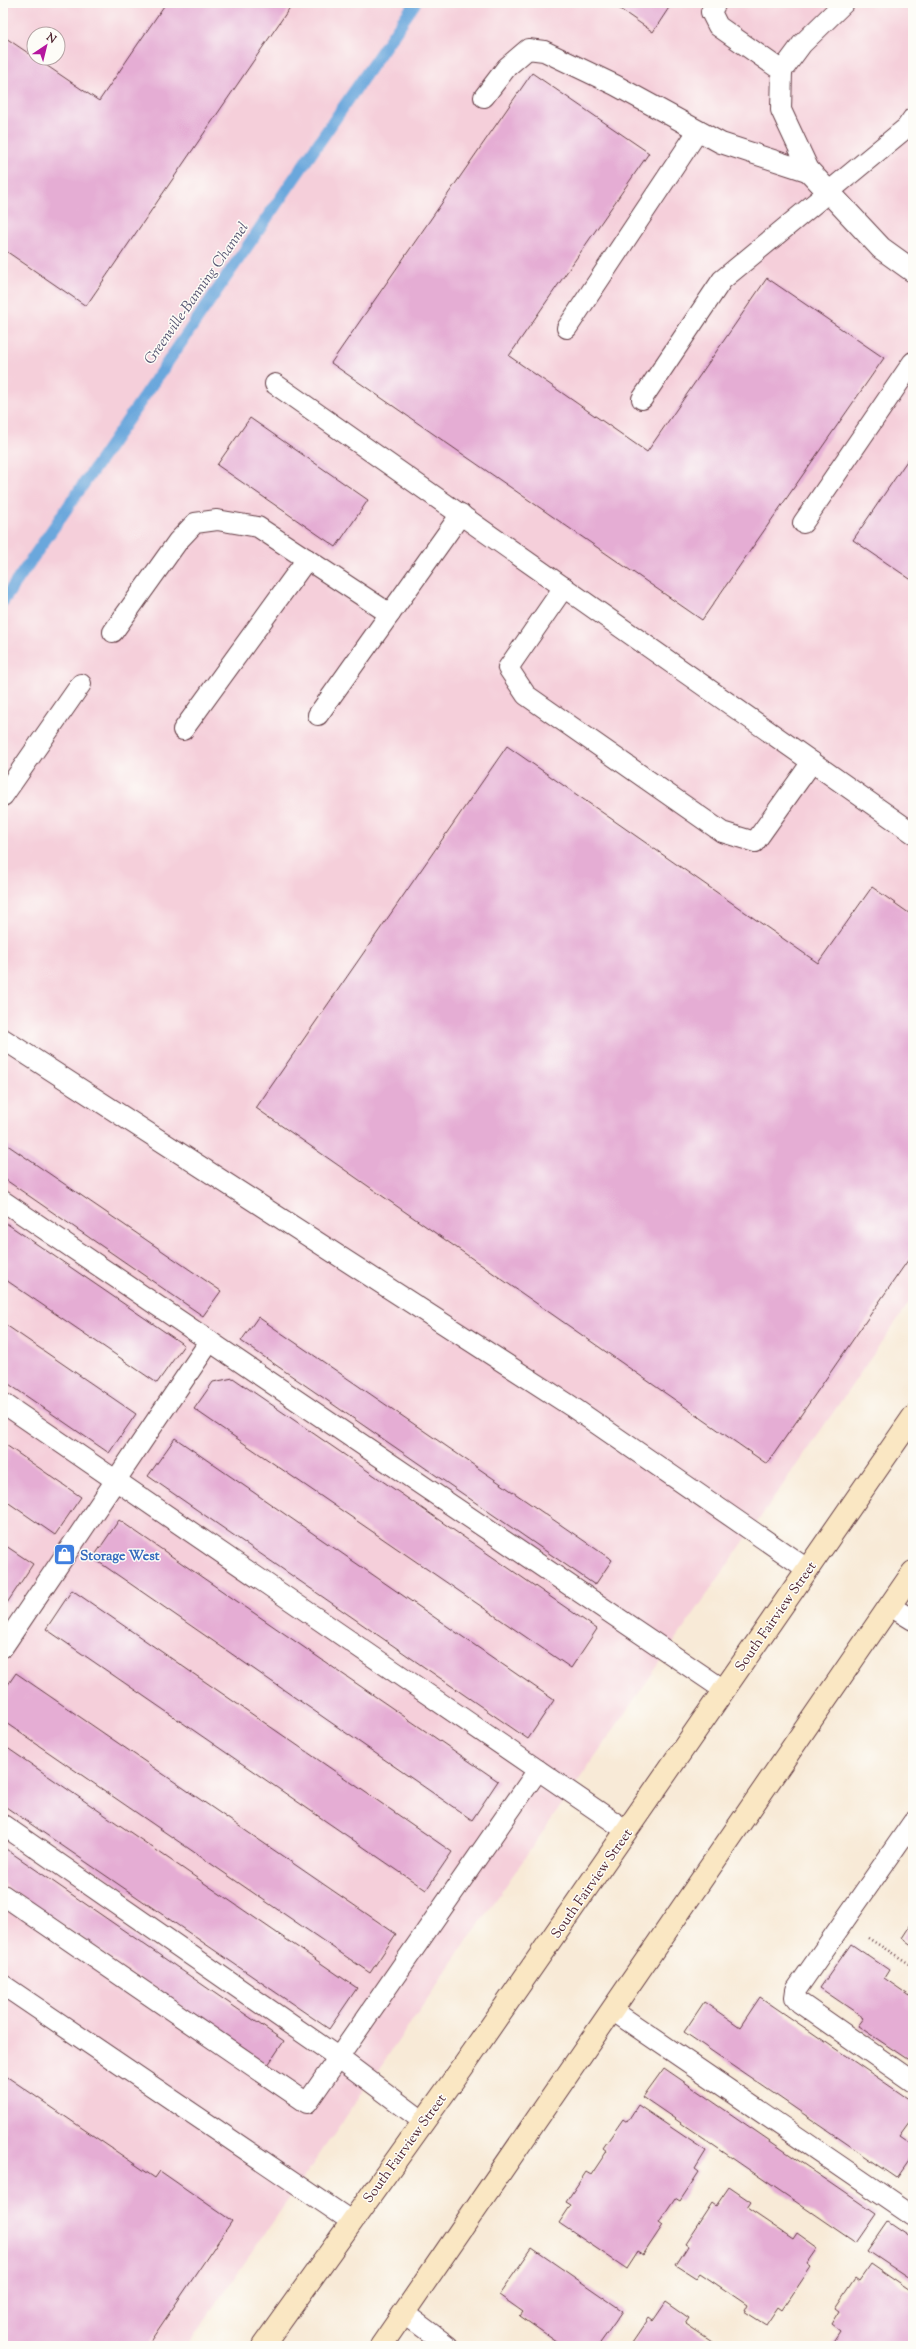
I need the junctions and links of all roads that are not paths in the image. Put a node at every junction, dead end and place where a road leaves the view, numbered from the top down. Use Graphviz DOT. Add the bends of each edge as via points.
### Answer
graph roads {
  1 [pos="716,3"];
  2 [pos="844,3"];
  3 [pos="782,71"];
  4 [pos="484,97"];
  5 [pos="913,118"];
  6 [pos="698,130"];
  7 [pos="810,172"];
  8 [pos="829,192"];
  9 [pos="913,271"];
  10 [pos="567,328"];
  11 [pos="913,362"];
  12 [pos="275,384"];
  13 [pos="642,399"];
  14 [pos="461,514"];
  15 [pos="803,523"];
  16 [pos="307,559"];
  17 [pos="564,587"];
  18 [pos="390,614"];
  19 [pos="113,632"];
  20 [pos="81,684"];
  21 [pos="318,715"];
  22 [pos="183,730"];
  23 [pos="812,762"];
  24 [pos="3,796"];
  25 [pos="913,833"];
  26 [pos="3,1039"];
  27 [pos="3,1201"];
  28 [pos="210,1341"];
  29 [pos="3,1404"];
  30 [pos="913,1416"];
  31 [pos="116,1481"];
  32 [pos="807,1569"];
  33 [pos="913,1572"];
  34 [pos="890,1606"];
  35 [pos="913,1620"];
  36 [pos="3,1646"];
  37 [pos="724,1690"];
  38 [pos="538,1770"];
  39 [pos="913,1822"];
  40 [pos="3,1825"];
  41 [pos="627,1831"];
  42 [pos="3,1895"];
  43 [pos="3,1985"];
  44 [pos="612,2010"];
  45 [pos="339,2058"];
  46 [pos="913,2082"];
  47 [pos="424,2122"];
  48 [pos="913,2216"];
  49 [pos="351,2221"];
  50 [pos="404,2313"];
  51 [pos="264,2346"];
  52 [pos="381,2346"];
  53 [pos="448,2346"];
  1 -- 3 [label="lane" via="710,12 718,26"];
  2 -- 3 [label="lane" via="802,44"];
  3 -- 7 [label="lane" via="781,110"];
  4 -- 6 [label="lane" via="506,67 528,49 544,51"];
  5 -- 8 [label="lane" via="906,128"];
  6 -- 7 [label="lane" via="721,143"];
  6 -- 10 [label="lane"];
  7 -- 8 [label="street"];
  8 -- 9 [label="street" via="881,248"];
  8 -- 13 [label="lane" via="722,280"];
  11 -- 15 [label="lane"];
  12 -- 14 [label="lane"];
  14 -- 17 [label="lane"];
  14 -- 18 [label="lane"];
  16 -- 18 [label="lane"];
  16 -- 19 [label="lane" via="258,527 217,520 194,523 178,541"];
  16 -- 22 [label="lane"];
  17 -- 23 [label="lane"];
  17 -- 23 [label="lane" via="508,668 526,695 533,700 722,832 755,842"];
  18 -- 21 [label="lane"];
  20 -- 24 [label="lane"];
  23 -- 25 [label="lane"];
  26 -- 32 [label="lane" via="571,1406"];
  27 -- 28 [label="lane"];
  28 -- 31 [label="lane"];
  28 -- 37 [label="lane"];
  29 -- 31 [label="lane"];
  30 -- 32 [label="main road, South Fairview Street"];
  31 -- 36 [label="lane"];
  31 -- 38 [label="lane"];
  32 -- 37 [label="main road, South Fairview Street"];
  33 -- 34 [label="main road"];
  34 -- 35 [label="lane"];
  34 -- 44 [label="main road"];
  37 -- 41 [label="main road, South Fairview Street"];
  38 -- 41 [label="lane"];
  38 -- 45 [label="lane"];
  39 -- 46 [label="lane" via="796,1990 795,1997"];
  40 -- 45 [label="lane"];
  41 -- 47 [label="main road, South Fairview Street"];
  42 -- 45 [label="lane" via="307,2103"];
  43 -- 49 [label="lane"];
  44 -- 48 [label="lane"];
  44 -- 50 [label="main road"];
  45 -- 47 [label="lane"];
  47 -- 49 [label="main road, South Fairview Street"];
  49 -- 51 [label="main road, South Fairview Street"];
  50 -- 52 [label="main road"];
  50 -- 53 [label="lane"];
}
